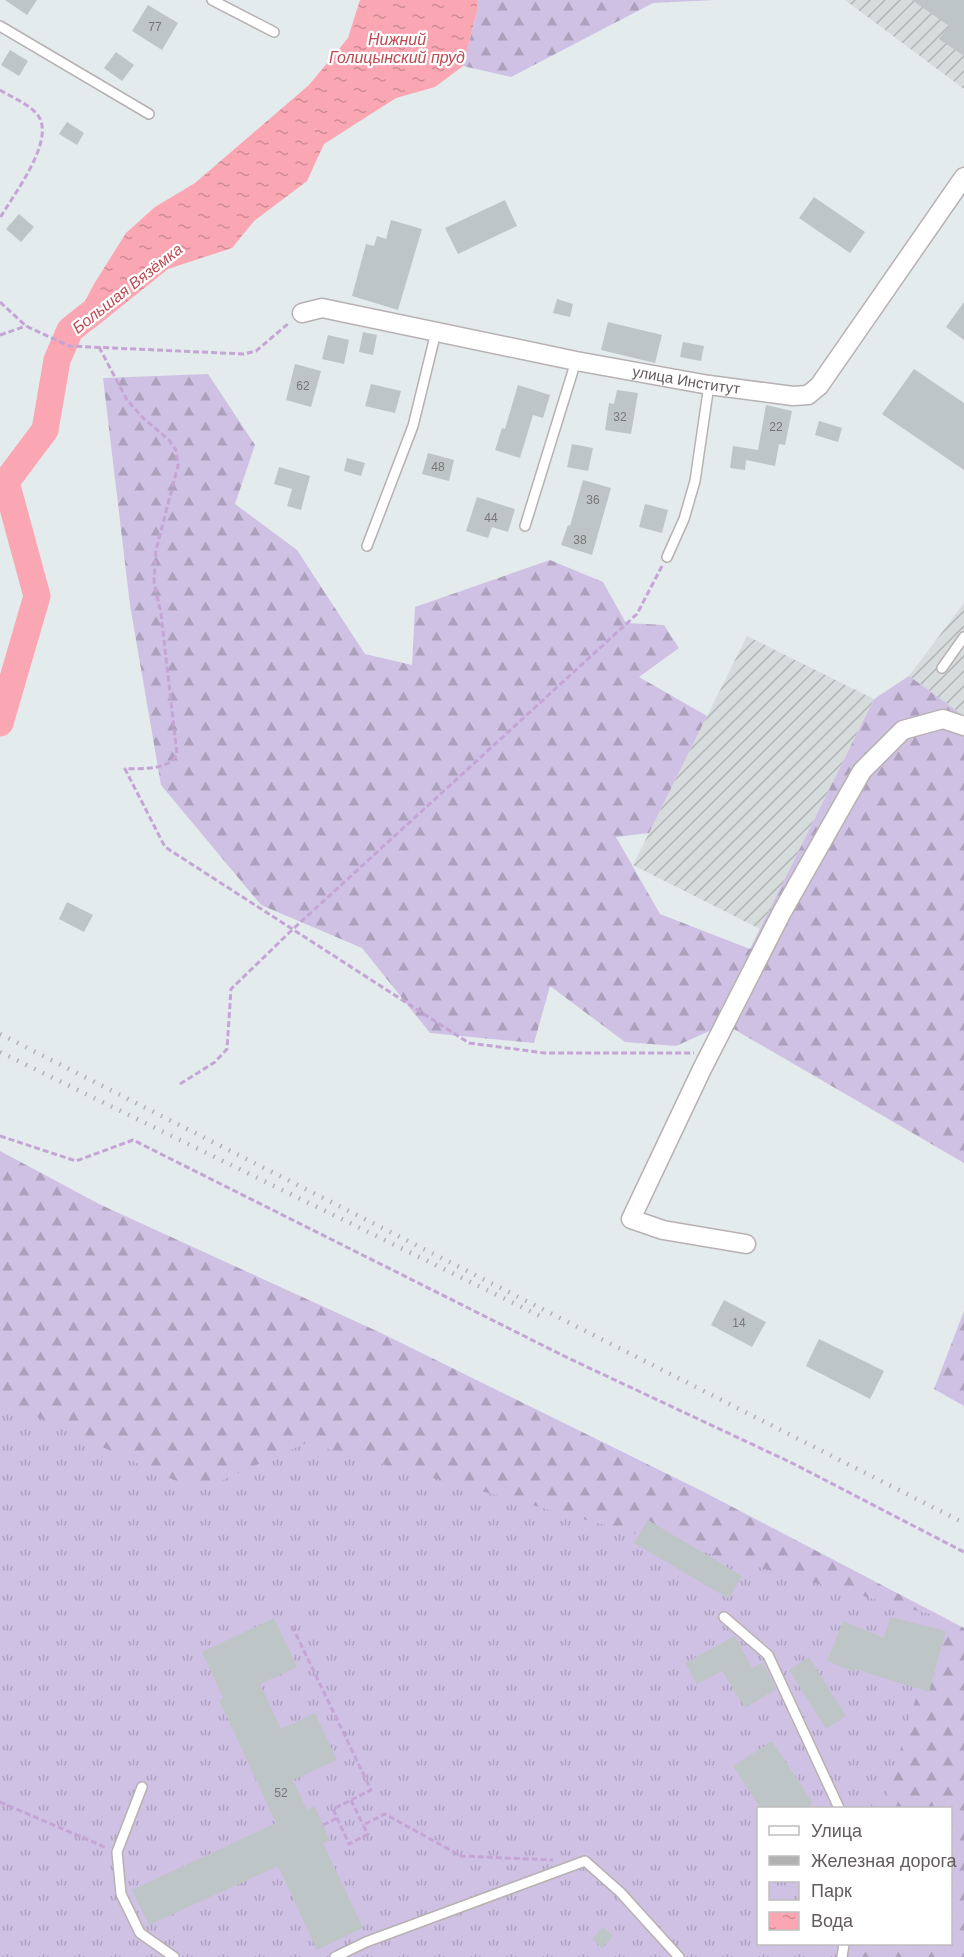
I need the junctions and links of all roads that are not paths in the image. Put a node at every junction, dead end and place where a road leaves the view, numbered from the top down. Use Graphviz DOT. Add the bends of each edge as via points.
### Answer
graph roads {
  1 [pos="212,0"];
  2 [pos="0,26"];
  3 [pos="274,32"];
  4 [pos="149,114"];
  5 [pos="964,177"];
  6 [pos="302,313"];
  7 [pos="436,332"];
  8 [pos="576,361"];
  9 [pos="709,384"];
  10 [pos="525,526"];
  11 [pos="367,546"];
  12 [pos="667,557"];
  13 [pos="964,637"];
  14 [pos="942,668"];
  15 [pos="964,726"];
  16 [pos="746,1244"];
  17 [pos="724,1617"];
  18 [pos="142,1787"];
  19 [pos="838,1807"];
  20 [pos="174,1957"];
  21 [pos="335,1957"];
  22 [pos="679,1957"];
  1 -- 3 [label="lane"];
  2 -- 4 [label="lane"];
  5 -- 9 [label="street, улица Институт" via="819,386 808,395"];
  6 -- 7 [label="street, улица Институт" via="322,308"];
  7 -- 8 [label="street, улица Институт"];
  7 -- 11 [label="lane" via="413,426"];
  8 -- 9 [label="street, улица Институт"];
  8 -- 10 [label="lane"];
  9 -- 12 [label="lane" via="695,481"];
  13 -- 14 [label="lane"];
  15 -- 16 [label="street" via="943,719 903,730 862,771 782,912 631,1219 663,1230"];
  17 -- 19 [label="lane" via="768,1655"];
  18 -- 20 [label="lane" via="117,1852 121,1894 140,1933"];
  21 -- 22 [label="lane" via="366,1942 585,1862 620,1892"];
}
